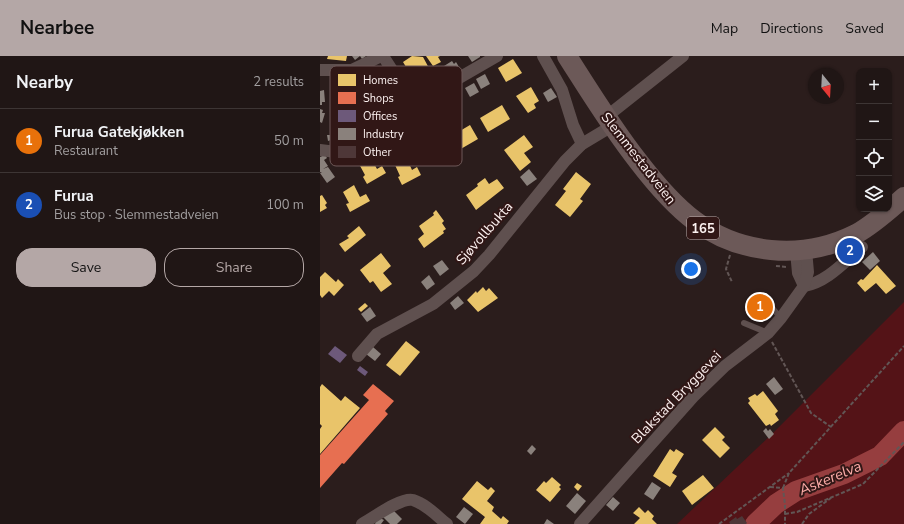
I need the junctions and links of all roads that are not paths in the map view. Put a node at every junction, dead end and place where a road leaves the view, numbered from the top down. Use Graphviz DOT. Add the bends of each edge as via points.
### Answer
graph roads {
  1 [pos="382,56"];
  2 [pos="497,56"];
  3 [pos="543,56"];
  4 [pos="567,56"];
  5 [pos="683,56"];
  6 [pos="361,66"];
  7 [pos="389,66"];
  8 [pos="462,76"];
  9 [pos="609,121"];
  10 [pos="582,144"];
  11 [pos="320,150"];
  12 [pos="330,152"];
  13 [pos="904,197"];
  14 [pos="862,247"];
  15 [pos="801,250"];
  16 [pos="804,286"];
  17 [pos="772,308"];
  18 [pos="781,318"];
  19 [pos="744,323"];
  20 [pos="768,333"];
  21 [pos="358,356"];
  22 [pos="362,524"];
  23 [pos="447,524"];
  24 [pos="580,524"];
  1 -- 6 [label="street"];
  1 -- 7 [label="street"];
  2 -- 8 [label="street"];
  3 -- 10 [label="street" via="562,90"];
  4 -- 9 [label="main road, Slemmestadveien / 165"];
  5 -- 9 [label="street, Sjøvollbukta"];
  9 -- 10 [label="street, Sjøvollbukta"];
  9 -- 15 [label="main road, Slemmestadveien / 165" via="663,193 694,222 736,244 764,249"];
  10 -- 21 [label="street, Sjøvollbukta" via="547,181 489,256 474,271 433,304 377,334"];
  11 -- 12 [label="street"];
  13 -- 15 [label="main road, Slemmestadveien / 165" via="856,234 828,245"];
  14 -- 16 [label="street" via="826,277"];
  15 -- 16 [label="street, Blakstad Bryggevei" via="808,272"];
  16 -- 18 [label="street, Blakstad Bryggevei"];
  17 -- 18 [label="lane"];
  18 -- 20 [label="street, Blakstad Bryggevei"];
  19 -- 20 [label="lane"];
  20 -- 24 [label="street, Blakstad Bryggevei" via="724,366 698,392"];
  22 -- 23 [label="street" via="401,501 412,500"];
}
